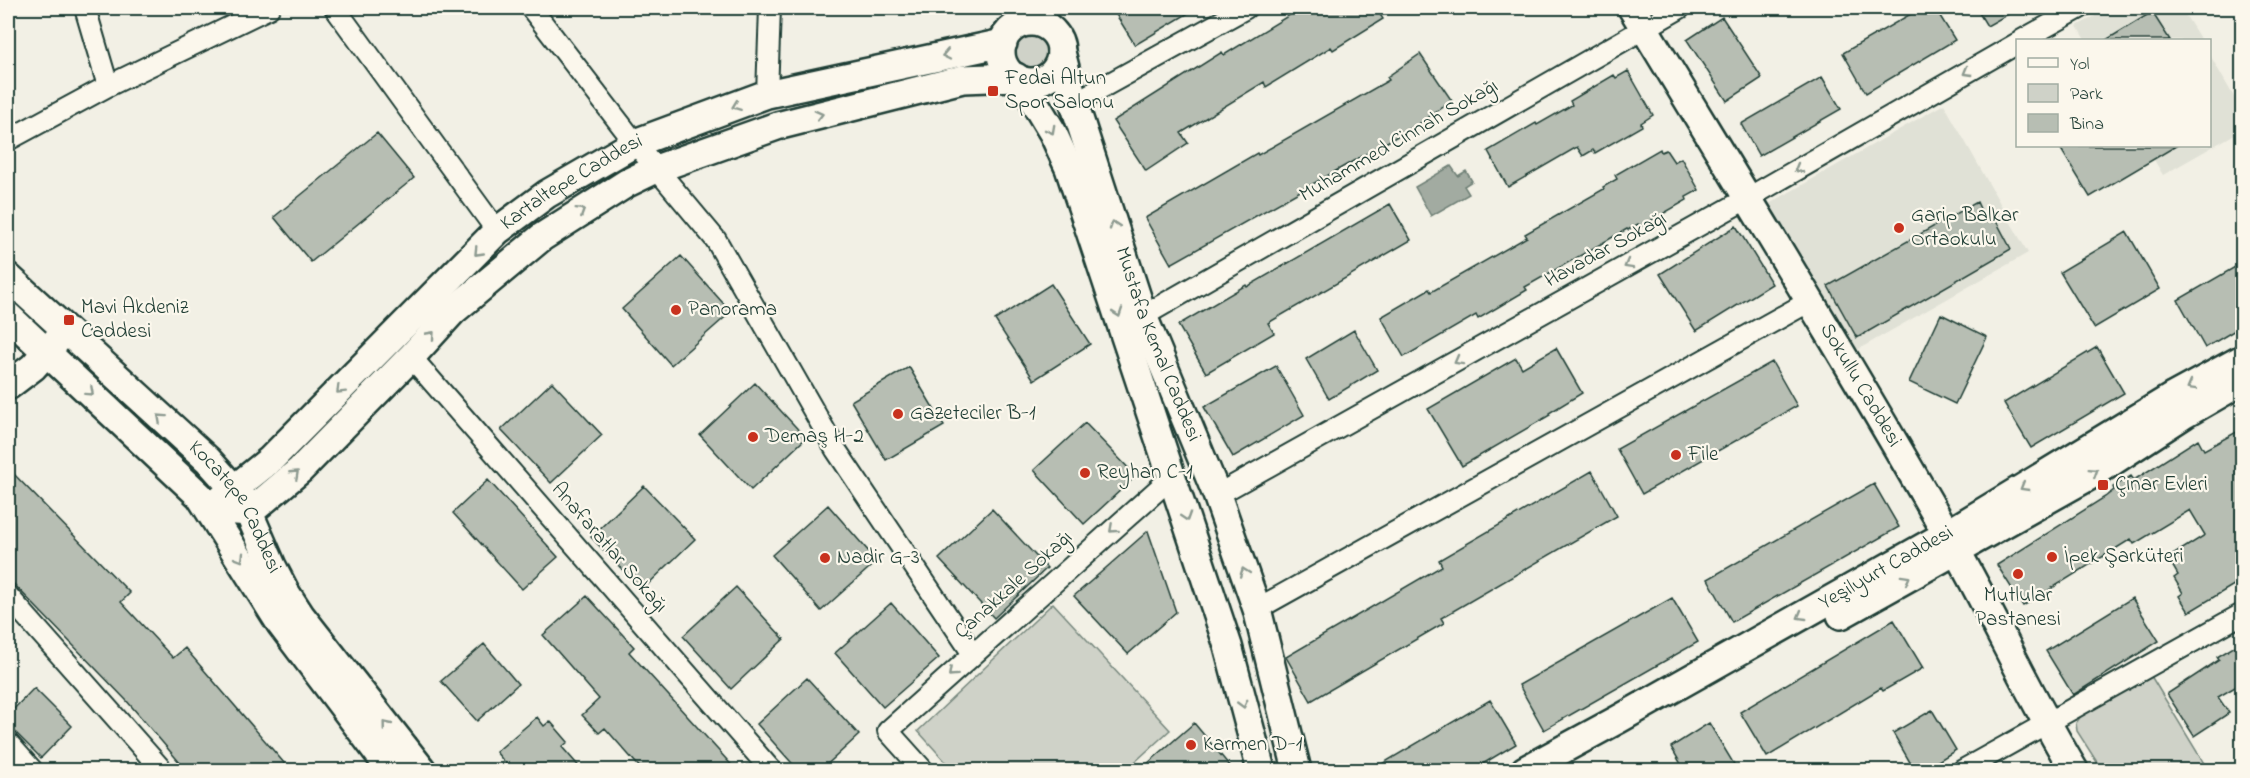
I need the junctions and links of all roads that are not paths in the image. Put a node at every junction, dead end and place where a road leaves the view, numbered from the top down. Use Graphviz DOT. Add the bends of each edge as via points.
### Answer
graph roads {
  1 [pos="85,8"];
  2 [pos="268,8"];
  3 [pos="335,8"];
  4 [pos="531,8"];
  5 [pos="770,8"];
  6 [pos="1055,8"];
  7 [pos="1246,8"];
  8 [pos="1680,8"];
  9 [pos="2080,8"];
  10 [pos="1638,17"];
  11 [pos="1010,27"];
  12 [pos="2024,39"];
  13 [pos="1058,43"];
  14 [pos="2016,44"];
  15 [pos="1018,78"];
  16 [pos="108,86"];
  17 [pos="767,94"];
  18 [pos="1074,103"];
  19 [pos="8,140"];
  20 [pos="634,142"];
  21 [pos="656,169"];
  22 [pos="1748,198"];
  23 [pos="498,231"];
  24 [pos="8,277"];
  25 [pos="1810,301"];
  26 [pos="8,316"];
  27 [pos="1143,316"];
  28 [pos="65,330"];
  29 [pos="46,353"];
  30 [pos="411,357"];
  31 [pos="2242,359"];
  32 [pos="2242,381"];
  33 [pos="8,386"];
  34 [pos="1173,476"];
  35 [pos="234,487"];
  36 [pos="1217,495"];
  37 [pos="209,509"];
  38 [pos="250,512"];
  39 [pos="1952,542"];
  40 [pos="8,596"];
  41 [pos="1257,609"];
  42 [pos="2242,614"];
  43 [pos="973,654"];
  44 [pos="2046,724"];
  45 [pos="8,743"];
  46 [pos="32,771"];
  47 [pos="162,771"];
  48 [pos="391,771"];
  49 [pos="422,771"];
  50 [pos="771,771"];
  51 [pos="923,771"];
  52 [pos="1260,771"];
  53 [pos="1297,771"];
  54 [pos="1525,771"];
  55 [pos="1562,771"];
  56 [pos="1963,771"];
  57 [pos="2074,771"];
  1 -- 16 [label="street"];
  2 -- 16 [label="street"];
  3 -- 23 [label="street"];
  4 -- 20 [label="street"];
  5 -- 17 [label="street"];
  6 -- 13 [label="main road, Mustafa Kemal Caddesi"];
  7 -- 18 [label="street"];
  8 -- 10 [label="street, Muhammed Cinnah Sokağı"];
  9 -- 12 [label="street"];
  10 -- 22 [label="main road, Sokullu Caddesi"];
  10 -- 27 [label="street, Muhammed Cinnah Sokağı"];
  11 -- 13 [label="main road" via="1031,22 1049,28"];
  11 -- 15 [label="main road" via="1003,60"];
  11 -- 17 [label="main road, Kartaltepe Caddesi, one-way"];
  13 -- 15 [label="main road" via="1055,70 1030,82"];
  13 -- 18 [label="main road, Mustafa Kemal Caddesi"];
  14 -- 22 [label="street, Havadar Sokağı, one-way"];
  21 -- 15 [label="main road, Kartaltepe Caddesi, one-way" via="777,126 963,79"];
  15 -- 34 [label="main road, Mustafa Kemal Caddesi, one-way" via="1053,133 1069,168"];
  16 -- 19 [label="street"];
  17 -- 20 [label="main road, Kartaltepe Caddesi, one-way"];
  27 -- 18 [label="main road, Mustafa Kemal Caddesi, one-way"];
  20 -- 21 [label="street"];
  20 -- 23 [label="main road, Kartaltepe Caddesi" via="548,194"];
  30 -- 21 [label="main road, Kartaltepe Caddesi, one-way" via="453,311 542,237"];
  21 -- 43 [label="street" via="716,240 836,450"];
  22 -- 25 [label="main road, Sokullu Caddesi"];
  22 -- 36 [label="street, Havadar Sokağı, one-way"];
  23 -- 35 [label="main road, Kartaltepe Caddesi, one-way" via="270,460"];
  24 -- 28 [label="main road, Kocatepe Caddesi"];
  25 -- 39 [label="main road, Sokullu Caddesi"];
  25 -- 41 [label="street"];
  26 -- 29 [label="main road, Kocatepe Caddesi"];
  27 -- 36 [label="main road, Mustafa Kemal Caddesi"];
  28 -- 29 [label="main road"];
  35 -- 28 [label="main road, Kocatepe Caddesi, one-way"];
  29 -- 33 [label="main road"];
  29 -- 37 [label="main road, Kocatepe Caddesi, one-way" via="180,476"];
  38 -- 30 [label="main road, Kartaltepe Caddesi, one-way" via="300,470"];
  30 -- 50 [label="street, Anafaratlar Sokağı"];
  31 -- 39 [label="main road, Yeşilyurt Caddesi, one-way" via="2174,396"];
  39 -- 32 [label="main road, Yeşilyurt Caddesi, one-way" via="2093,474"];
  34 -- 43 [label="street, Çanakkale Sokağı, one-way"];
  34 -- 52 [label="main road, Mustafa Kemal Caddesi, one-way" via="1228,646"];
  35 -- 37 [label="main road, Kartaltepe Caddesi"];
  35 -- 38 [label="main road, Kocatepe Caddesi"];
  41 -- 36 [label="main road, Mustafa Kemal Caddesi, one-way"];
  37 -- 38 [label="main road"];
  37 -- 48 [label="main road, Kocatepe Caddesi, one-way" via="279,623"];
  49 -- 38 [label="main road, Kocatepe Caddesi, one-way" via="286,592"];
  39 -- 44 [label="main road, Sokullu Caddesi"];
  39 -- 54 [label="main road, Yeşilyurt Caddesi, one-way"];
  55 -- 39 [label="main road, Yeşilyurt Caddesi, one-way"];
  40 -- 47 [label="street"];
  41 -- 53 [label="main road, Mustafa Kemal Caddesi"];
  42 -- 44 [label="street"];
  43 -- 51 [label="street, Çanakkale Sokağı, one-way" via="888,731"];
  44 -- 56 [label="street"];
  44 -- 57 [label="main road, Sokullu Caddesi"];
  45 -- 46 [label="street"];
}
